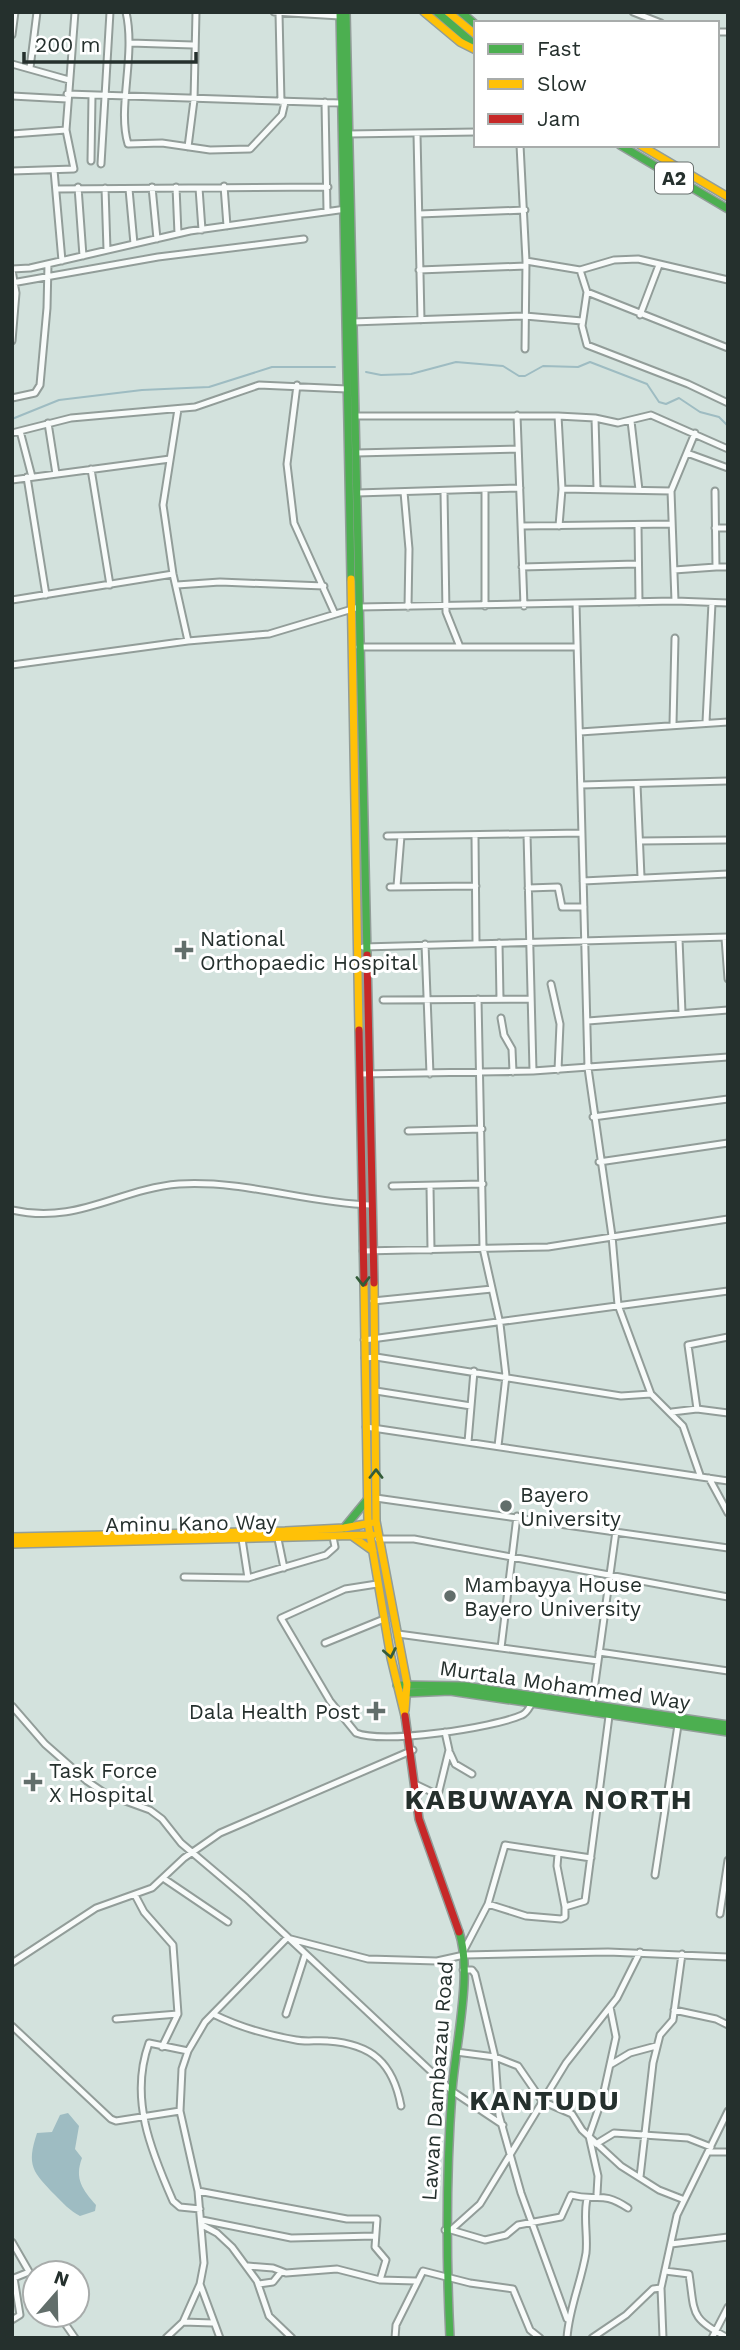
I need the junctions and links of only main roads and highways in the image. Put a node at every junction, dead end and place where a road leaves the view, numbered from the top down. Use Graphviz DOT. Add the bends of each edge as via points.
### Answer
graph roads {
  1 [pos="424,12"];
  2 [pos="437,12"];
  3 [pos="448,12"];
  4 [pos="342,14"];
  5 [pos="474,33"];
  6 [pos="474,46"];
  7 [pos="474,47"];
  8 [pos="623,147"];
  9 [pos="643,147"];
  10 [pos="728,197"];
  11 [pos="346,209"];
  12 [pos="728,209"];
  13 [pos="355,608"];
  14 [pos="364,1074"];
  15 [pos="368,1251"];
  16 [pos="364,1315"];
  17 [pos="374,1315"];
  18 [pos="372,1499"];
  19 [pos="372,1522"];
  20 [pos="344,1528"];
  21 [pos="351,1536"];
  22 [pos="375,1536"];
  23 [pos="12,1537"];
  24 [pos="75,1539"];
  25 [pos="12,1544"];
  26 [pos="373,1551"];
  27 [pos="404,1666"];
  28 [pos="407,1684"];
  29 [pos="428,1684"];
  30 [pos="397,1685"];
  31 [pos="408,1693"];
  32 [pos="398,1695"];
  33 [pos="405,1710"];
  34 [pos="728,1725"];
  35 [pos="728,1732"];
  36 [pos="450,2338"];
  1 -- 7 [label="main road" via="460,43"];
  2 -- 6 [label="main road"];
  3 -- 5 [label="main road"];
  4 -- 11 [label="main road"];
  4 -- 11 [label="main road" via="348,134"];
  8 -- 12 [label="main road, A2"];
  9 -- 10 [label="main road, A2"];
  11 -- 13 [label="main road"];
  11 -- 13 [label="main road" via="357,493"];
  13 -- 14 [label="main road" via="357,948"];
  13 -- 14 [label="main road" via="366,947"];
  14 -- 15 [label="main road"];
  15 -- 16 [label="main road, one-way"];
  15 -- 17 [label="main road"];
  16 -- 17 [label="main road"];
  16 -- 18 [label="main road"];
  18 -- 17 [label="main road, one-way"];
  18 -- 19 [label="main road"];
  18 -- 20 [label="main road"];
  19 -- 20 [label="main road, Aminu Kano Way"];
  19 -- 22 [label="main road"];
  20 -- 24 [label="main road, Aminu Kano Way"];
  21 -- 22 [label="main road, Aminu Kano Way"];
  21 -- 24 [label="main road, Aminu Kano Way"];
  21 -- 26 [label="main road"];
  22 -- 26 [label="main road"];
  22 -- 27 [label="main road"];
  23 -- 24 [label="main road, Aminu Kano Way"];
  24 -- 25 [label="main road, Aminu Kano Way"];
  26 -- 30 [label="main road, one-way"];
  27 -- 28 [label="main road"];
  27 -- 29 [label="main road" via="411,1677"];
  28 -- 29 [label="main road, Murtala Mohammed Way"];
  28 -- 30 [label="main road, Murtala Mohammed Way"];
  28 -- 31 [label="main road"];
  29 -- 34 [label="main road, Murtala Mohammed Way"];
  30 -- 32 [label="main road"];
  31 -- 32 [label="main road, Murtala Mohammed Way"];
  31 -- 33 [label="main road"];
  31 -- 35 [label="main road, Murtala Mohammed Way" via="450,1691"];
  32 -- 33 [label="main road"];
  33 -- 36 [label="main road, Lawan Dambazau Road" via="419,1819 464,1953 452,2091 446,2275"];
}
